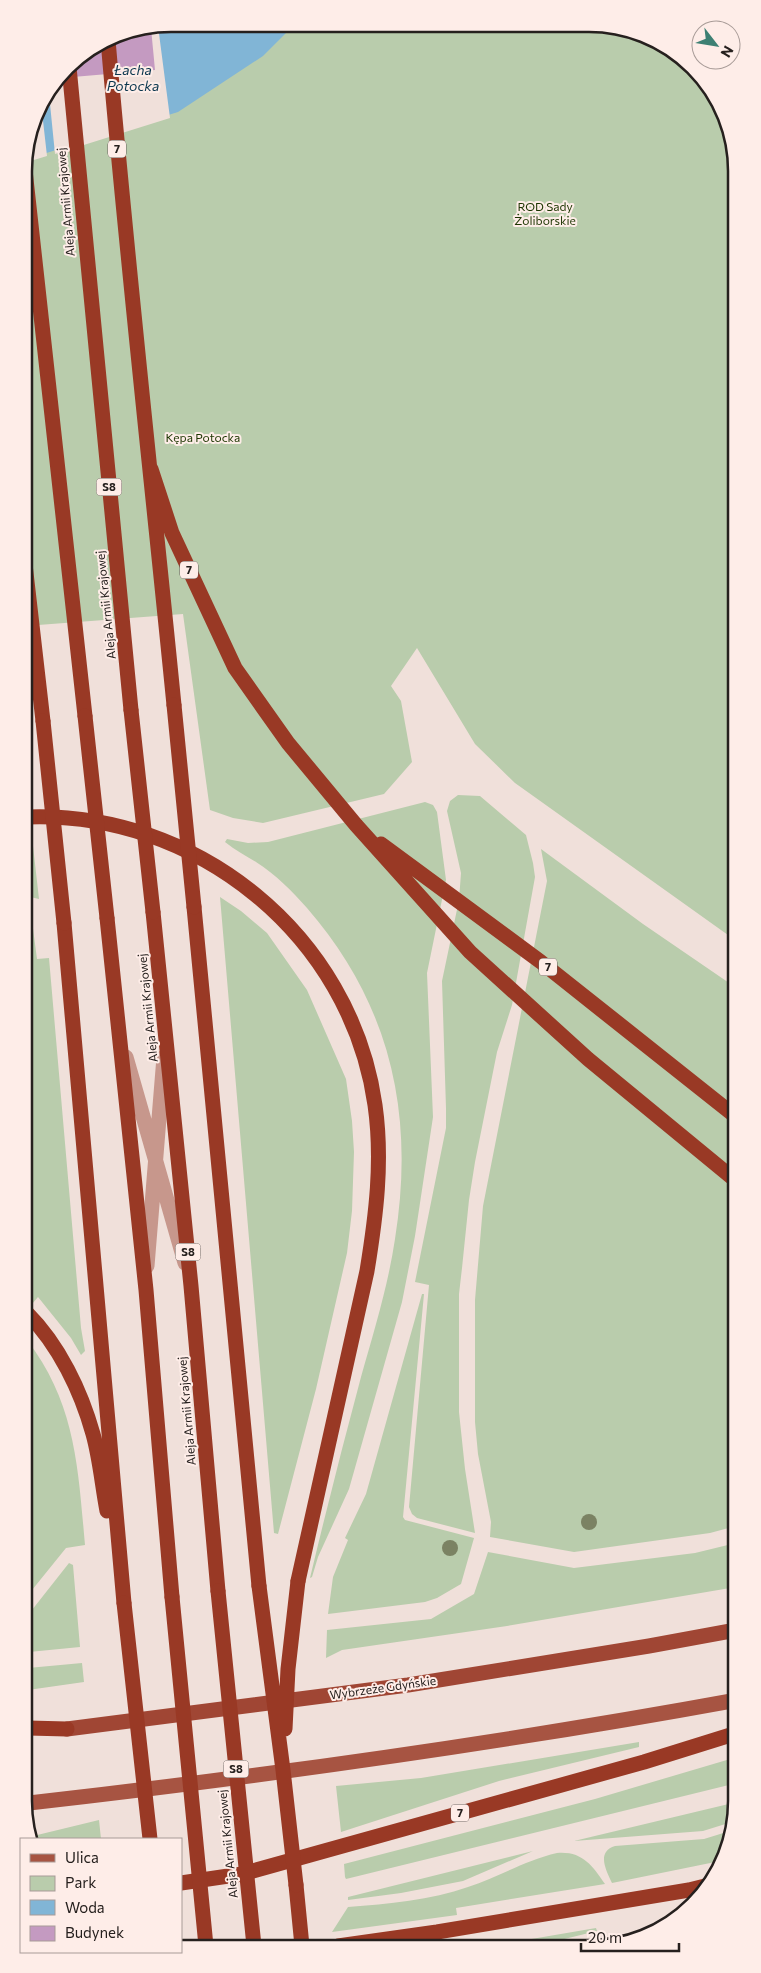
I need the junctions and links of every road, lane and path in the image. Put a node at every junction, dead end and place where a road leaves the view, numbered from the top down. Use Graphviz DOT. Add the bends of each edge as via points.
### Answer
graph roads {
  1 [pos="109,48"];
  2 [pos="70,77"];
  3 [pos="33,245"];
  4 [pos="151,469"];
  5 [pos="33,631"];
  6 [pos="33,817"];
  7 [pos="356,825"];
  8 [pos="166,1030"];
  9 [pos="118,1032"];
  10 [pos="728,1110"];
  11 [pos="156,1161"];
  12 [pos="728,1174"];
  13 [pos="191,1286"];
  14 [pos="146,1290"];
  15 [pos="32,1319"];
  16 [pos="124,1603"];
  17 [pos="728,1631"];
  18 [pos="728,1702"];
  19 [pos="32,1728"];
  20 [pos="67,1730"];
  21 [pos="32,1733"];
  22 [pos="728,1736"];
  23 [pos="283,1770"];
  24 [pos="32,1803"];
  25 [pos="150,1838"];
  26 [pos="182,1883"];
  27 [pos="699,1887"];
  28 [pos="205,1940"];
  29 [pos="253,1940"];
  30 [pos="301,1940"];
  31 [pos="380,1940"];
  1 -- 4 [label="highway, 7" via="127,259"];
  2 -- 8 [label="highway, Aleja Armii Krajowej / S8, bridge" via="131,710"];
  3 -- 9 [label="highway, bridge"];
  4 -- 7 [label="highway, 7" via="172,533 235,668 288,743"];
  4 -- 23 [label="highway, bridge" via="259,1586"];
  5 -- 16 [label="highway, bridge" via="64,923"];
  6 -- 23 [label="highway, bridge" via="85,820 130,829 175,845 224,870 276,912 308,947 352,1022 365,1057 375,1104 378,1142 374,1226 367,1271 298,1581 288,1669"];
  7 -- 10 [label="highway, 7" via="541,962"];
  7 -- 12 [label="highway" via="470,952 588,1059"];
  8 -- 11 [label="lane"];
  8 -- 13 [label="highway, Aleja Armii Krajowej / S8"];
  9 -- 11 [label="lane"];
  9 -- 14 [label="highway"];
  11 -- 13 [label="lane"];
  11 -- 14 [label="lane"];
  13 -- 29 [label="highway, Aleja Armii Krajowej / S8, bridge"];
  14 -- 28 [label="highway, bridge"];
  15 -- 16 [label="highway" via="49,1339 79,1394 93,1435"];
  16 -- 25 [label="highway, bridge"];
  17 -- 20 [label="highway, Wybrzeże Gdyńskie" via="408,1685"];
  18 -- 24 [label="main road" via="432,1751 198,1784"];
  19 -- 20 [label="highway"];
  20 -- 21 [label="main road, Wybrzeże Gdyńskie"];
  22 -- 26 [label="highway, 7" via="242,1874"];
  23 -- 30 [label="highway, bridge"];
  27 -- 31 [label="highway"];
}
